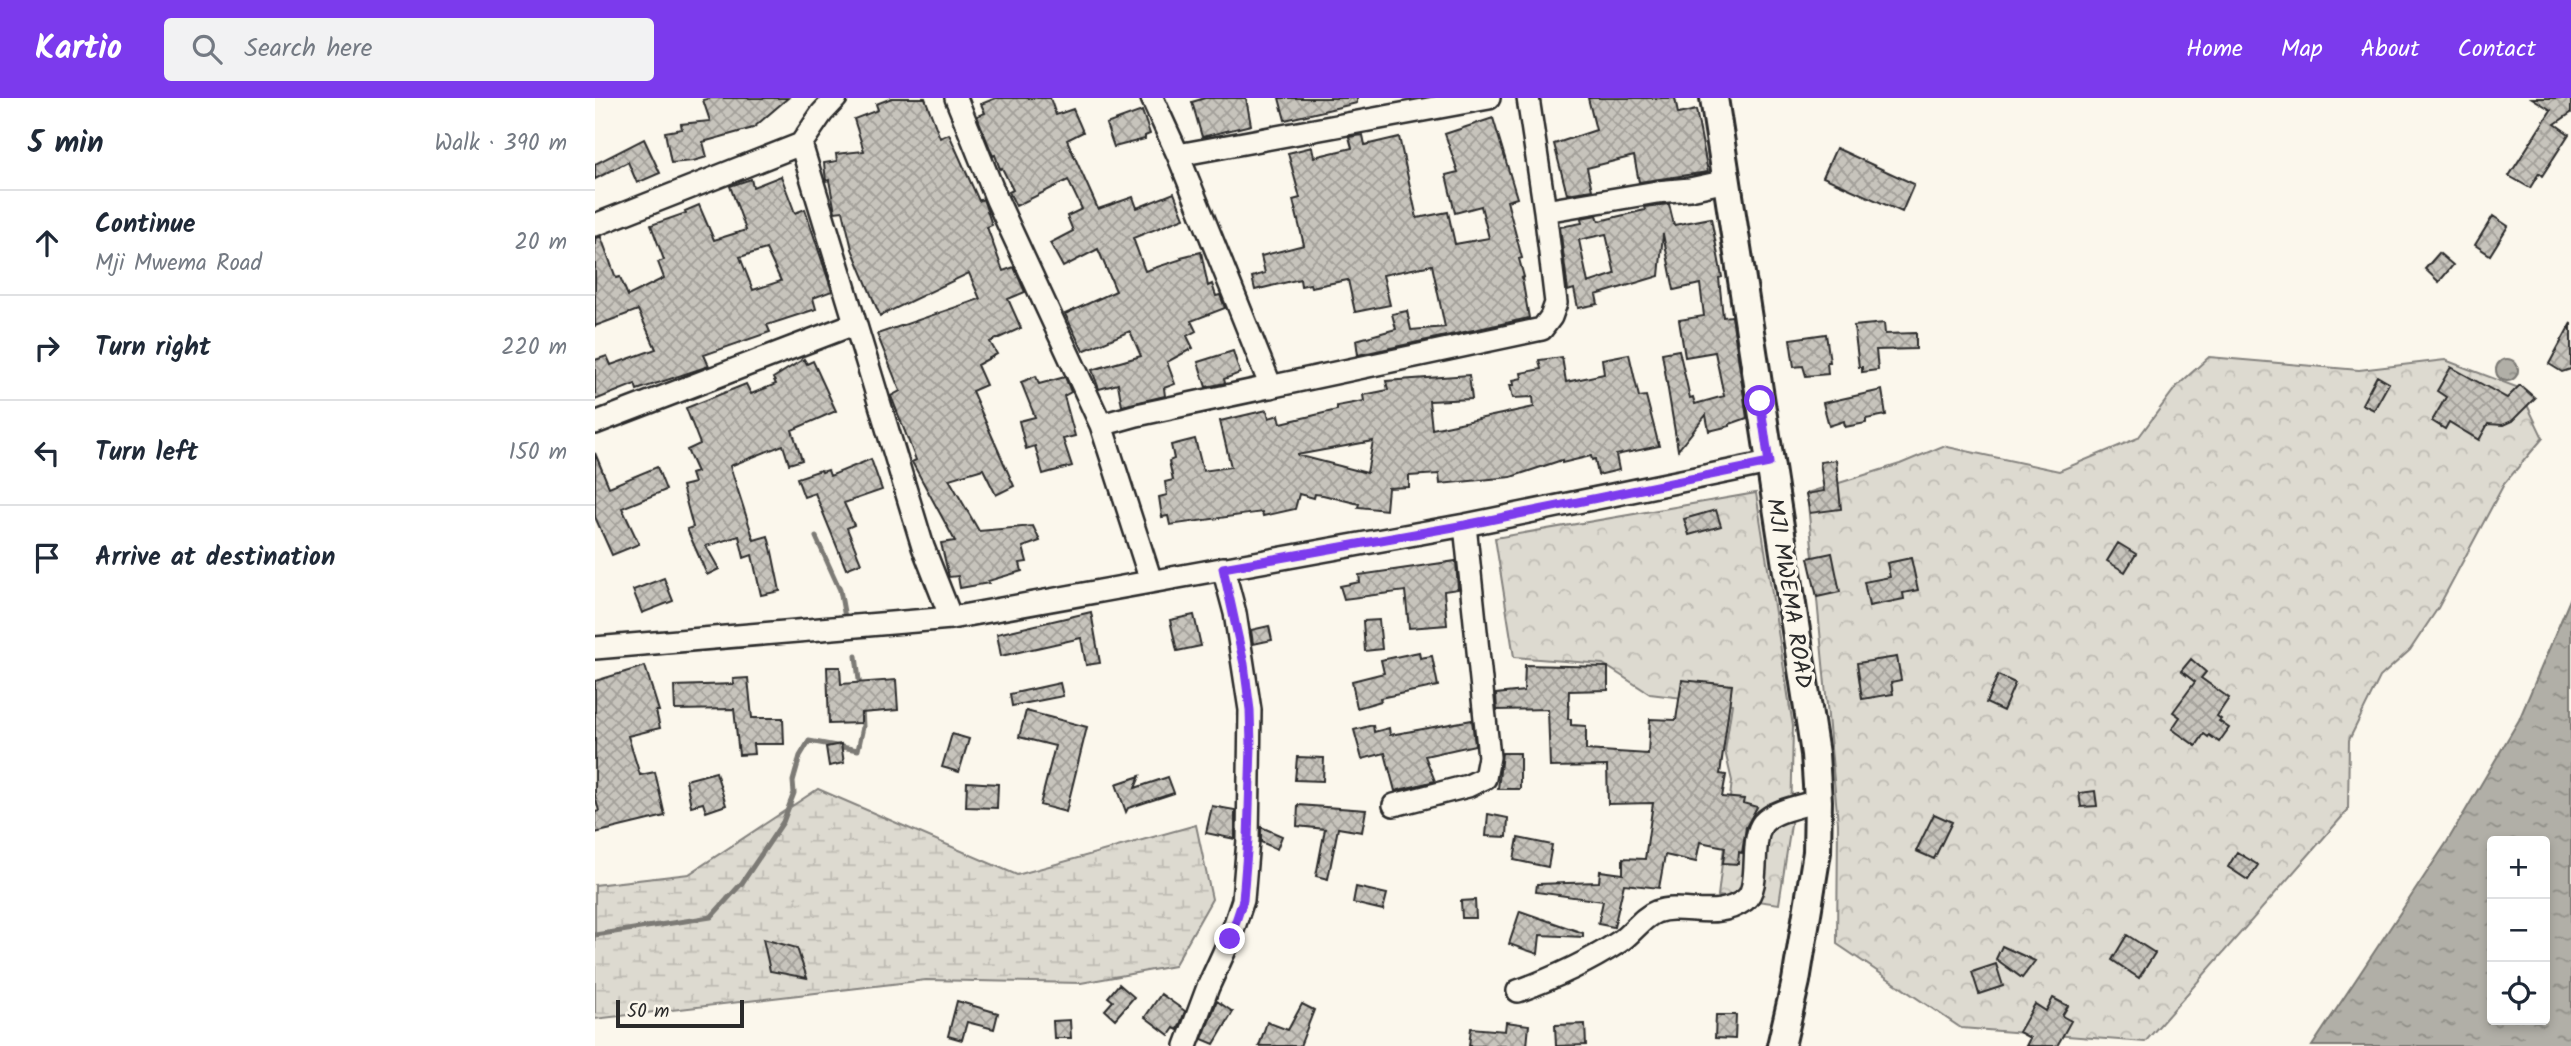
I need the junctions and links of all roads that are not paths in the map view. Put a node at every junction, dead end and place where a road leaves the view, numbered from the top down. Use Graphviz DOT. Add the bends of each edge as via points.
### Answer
graph roads {
  1 [pos="836,98"];
  2 [pos="956,98"];
  3 [pos="1152,98"];
  4 [pos="1489,98"];
  5 [pos="1528,98"];
  6 [pos="1714,98"];
  7 [pos="801,144"];
  8 [pos="1178,155"];
  9 [pos="1727,181"];
  10 [pos="1545,211"];
  11 [pos="595,225"];
  12 [pos="854,324"];
  13 [pos="1271,387"];
  14 [pos="595,423"];
  15 [pos="1101,425"];
  16 [pos="1769,463"];
  17 [pos="1465,525"];
  18 [pos="1223,568"];
  19 [pos="1151,580"];
  20 [pos="951,618"];
  21 [pos="595,648"];
  22 [pos="1818,801"];
  23 [pos="1394,805"];
  24 [pos="1518,991"];
  25 [pos="1186,1046"];
  26 [pos="1781,1046"];
  1 -- 7 [label="street"];
  2 -- 15 [label="street" via="996,200"];
  3 -- 8 [label="street"];
  4 -- 8 [label="street"];
  5 -- 10 [label="street"];
  6 -- 9 [label="main road, MJI MWEMA ROAD"];
  7 -- 11 [label="street"];
  7 -- 12 [label="street"];
  8 -- 13 [label="street"];
  9 -- 10 [label="street"];
  9 -- 16 [label="main road, MJI MWEMA ROAD"];
  10 -- 13 [label="street" via="1556,303 1542,329"];
  12 -- 14 [label="street"];
  12 -- 20 [label="street" via="923,547"];
  13 -- 15 [label="street"];
  15 -- 19 [label="street"];
  16 -- 17 [label="street"];
  16 -- 22 [label="main road, MJI MWEMA ROAD" via="1803,669"];
  17 -- 18 [label="street"];
  17 -- 23 [label="street" via="1489,757 1485,778"];
  18 -- 19 [label="street"];
  18 -- 25 [label="street" via="1250,710 1248,839 1243,900"];
  19 -- 20 [label="street"];
  20 -- 21 [label="street"];
  22 -- 24 [label="street" via="1763,823 1752,885 1744,900 1714,911 1655,912 1620,942 1560,976"];
  22 -- 26 [label="main road, MJI MWEMA ROAD" via="1815,865"];
}
